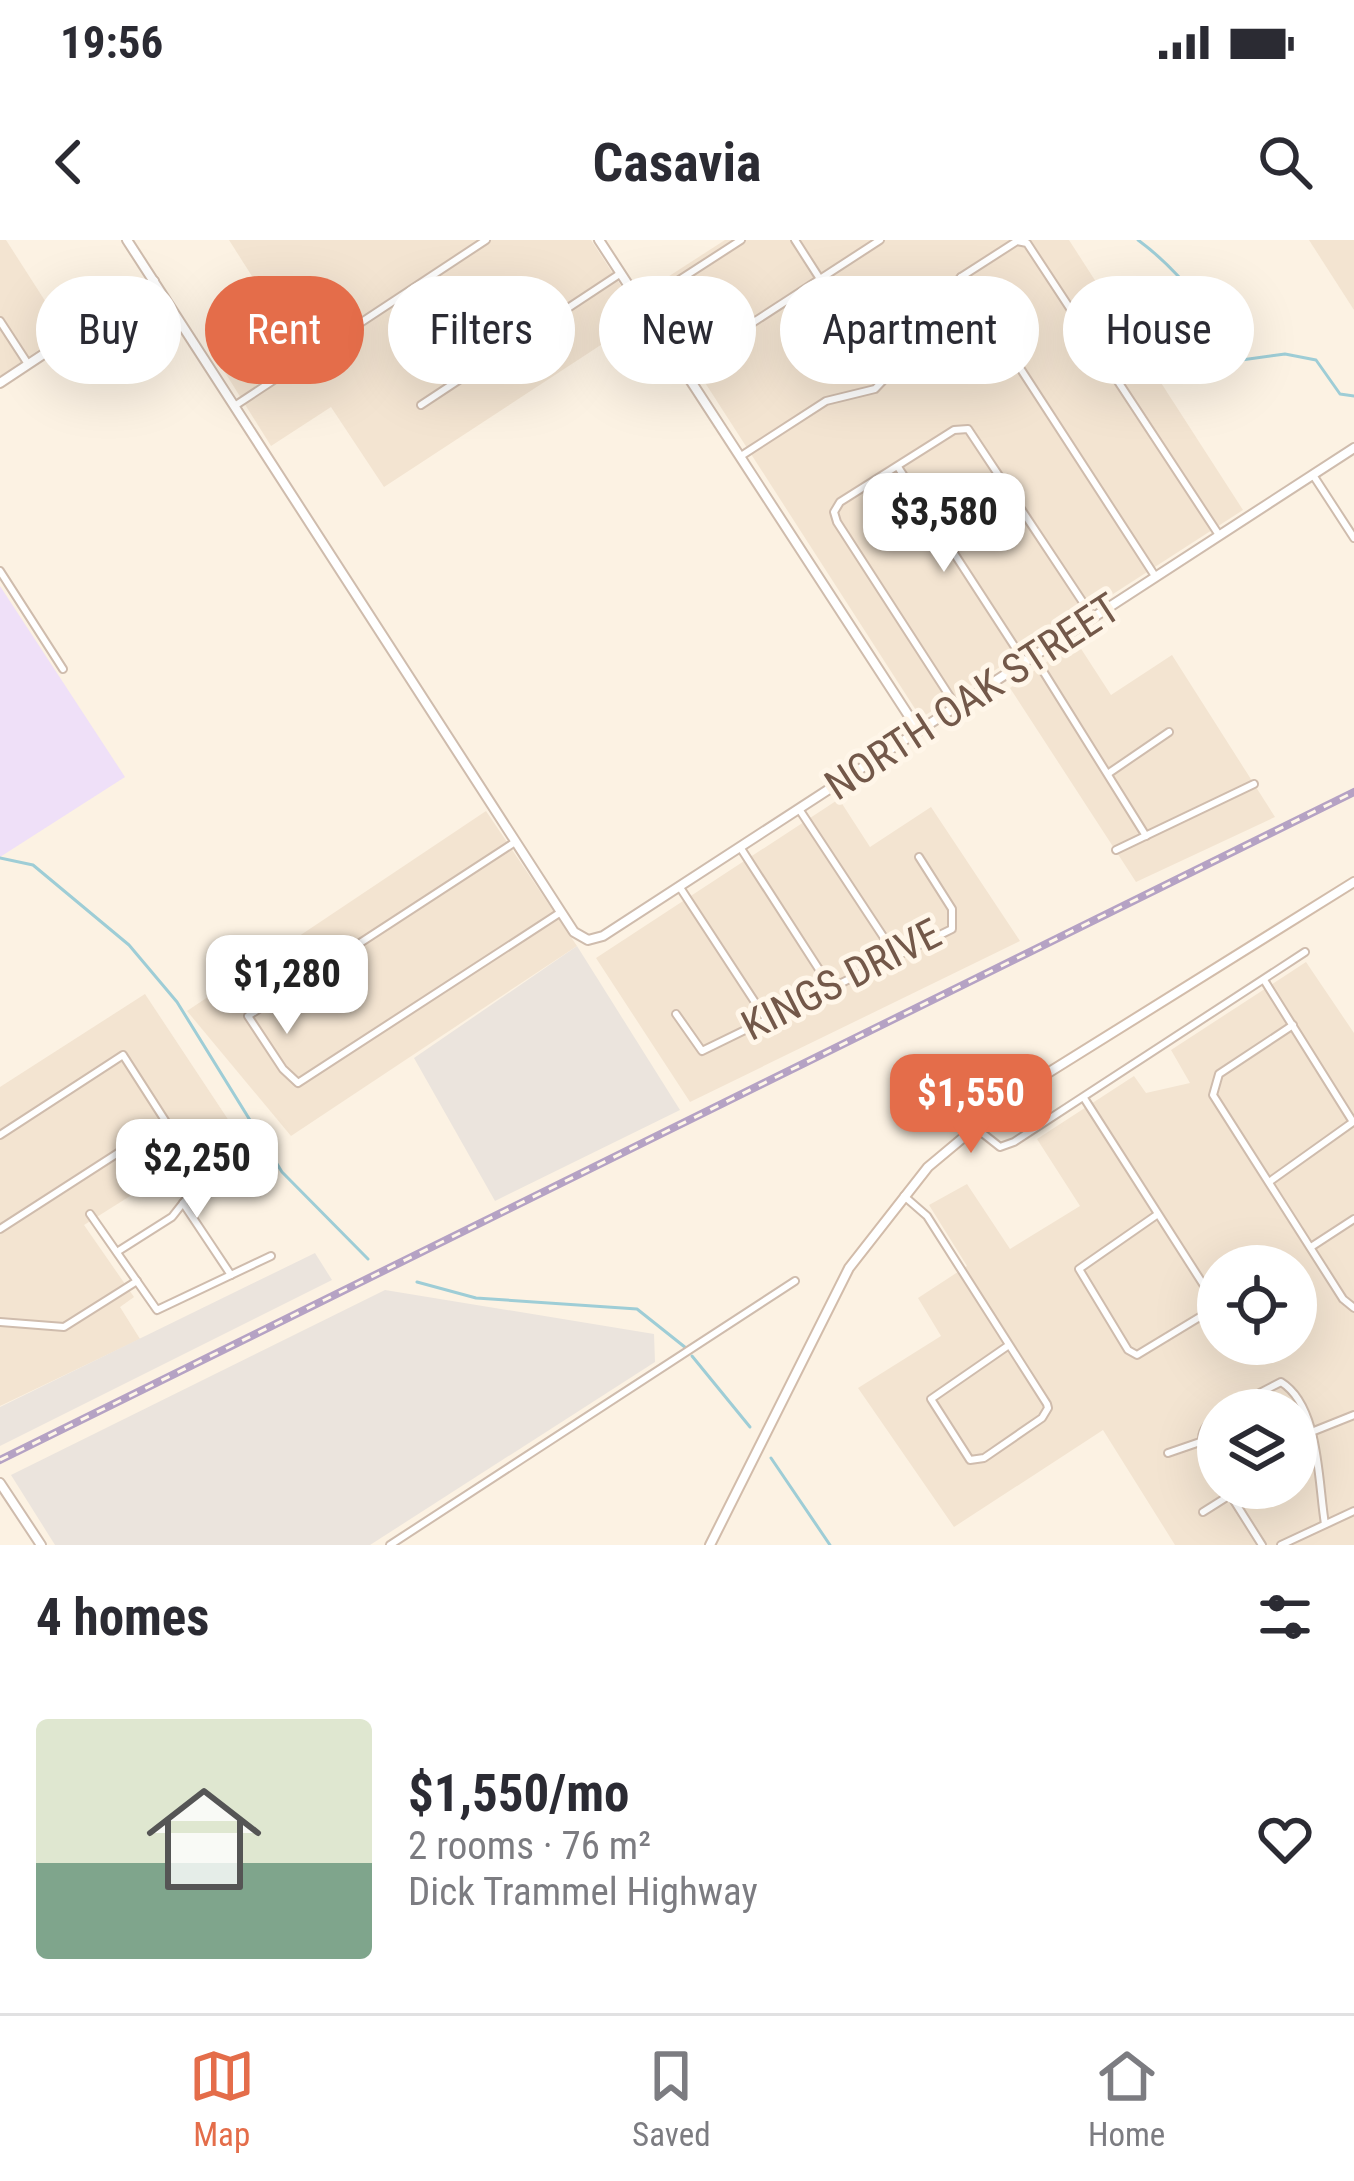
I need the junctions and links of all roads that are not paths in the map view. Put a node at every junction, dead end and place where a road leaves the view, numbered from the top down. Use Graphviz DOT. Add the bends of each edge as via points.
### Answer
graph roads {
  1 [pos="127,240"];
  2 [pos="486,240"];
  3 [pos="599,240"];
  4 [pos="741,240"];
  5 [pos="795,240"];
  6 [pos="880,240"];
  7 [pos="621,274"];
  8 [pos="151,276"];
  9 [pos="685,276"];
  10 [pos="818,276"];
  11 [pos="825,276"];
  12 [pos="963,276"];
  13 [pos="0,321"];
  14 [pos="181,322"];
  15 [pos="36,359"];
  16 [pos="28,364"];
  17 [pos="0,382"];
  18 [pos="694,384"];
  19 [pos="879,384"];
  20 [pos="1030,384"];
  21 [pos="236,405"];
  22 [pos="421,405"];
  23 [pos="1354,448"];
  24 [pos="741,456"];
  25 [pos="898,467"];
  26 [pos="1313,475"];
  27 [pos="1219,535"];
  28 [pos="1354,538"];
  29 [pos="0,571"];
  30 [pos="1155,576"];
  31 [pos="1092,616"];
  32 [pos="1028,658"];
  33 [pos="63,669"];
  34 [pos="956,706"];
  35 [pos="918,730"];
  36 [pos="1169,732"];
  37 [pos="1109,772"];
  38 [pos="1254,784"];
  39 [pos="800,809"];
  40 [pos="1147,836"];
  41 [pos="516,842"];
  42 [pos="740,847"];
  43 [pos="1116,850"];
  44 [pos="919,857"];
  45 [pos="1354,882"];
  46 [pos="680,886"];
  47 [pos="561,912"];
  48 [pos="1305,952"];
  49 [pos="896,956"];
  50 [pos="1264,980"];
  51 [pos="831,988"];
  52 [pos="676,1014"];
  53 [pos="766,1018"];
  54 [pos="1293,1025"];
  55 [pos="1084,1098"];
  56 [pos="1353,1123"];
  57 [pos="973,1126"];
  58 [pos="0,1135"];
  59 [pos="241,1156"];
  60 [pos="1269,1182"];
  61 [pos="902,1195"];
  62 [pos="183,1203"];
  63 [pos="90,1214"];
  64 [pos="1158,1214"];
  65 [pos="1354,1219"];
  66 [pos="0,1229"];
  67 [pos="1310,1245"];
  68 [pos="1314,1245"];
  69 [pos="120,1250"];
  70 [pos="271,1256"];
  71 [pos="1317,1256"];
  72 [pos="231,1275"];
  73 [pos="137,1281"];
  74 [pos="795,1281"];
  75 [pos="1354,1308"];
  76 [pos="0,1322"];
  77 [pos="1009,1345"];
  78 [pos="1354,1415"];
  79 [pos="1317,1430"];
  80 [pos="1197,1443"];
  81 [pos="1168,1454"];
  82 [pos="1317,1475"];
  83 [pos="0,1483"];
  84 [pos="1207,1509"];
  85 [pos="1239,1509"];
  86 [pos="1354,1511"];
  87 [pos="1203,1512"];
  88 [pos="1325,1524"];
  89 [pos="41,1545"];
  90 [pos="390,1545"];
  91 [pos="710,1545"];
  92 [pos="1262,1545"];
  93 [pos="1281,1545"];
  1 -- 8 [label="street"];
  2 -- 21 [label="street"];
  3 -- 7 [label="street"];
  4 -- 9 [label="street"];
  5 -- 10 [label="street"];
  6 -- 11 [label="street"];
  7 -- 22 [label="street"];
  12 -- 27 [label="street" via="1017,241 1027,243"];
  13 -- 16 [label="street"];
  14 -- 21 [label="street"];
  15 -- 16 [label="street"];
  16 -- 17 [label="street"];
  18 -- 24 [label="street"];
  19 -- 24 [label="street" via="826,401"];
  20 -- 30 [label="street"];
  21 -- 41 [label="street"];
  23 -- 26 [label="street, NORTH OAK STREET"];
  24 -- 35 [label="street"];
  25 -- 31 [label="street" via="959,428 972,431"];
  25 -- 32 [label="street"];
  25 -- 34 [label="street" via="834,512"];
  26 -- 27 [label="street, NORTH OAK STREET"];
  26 -- 28 [label="street"];
  27 -- 30 [label="street, NORTH OAK STREET"];
  29 -- 33 [label="street"];
  30 -- 31 [label="street, NORTH OAK STREET"];
  31 -- 32 [label="street, NORTH OAK STREET"];
  32 -- 34 [label="street, NORTH OAK STREET"];
  32 -- 37 [label="street"];
  34 -- 35 [label="street, NORTH OAK STREET"];
  35 -- 39 [label="street, NORTH OAK STREET"];
  36 -- 37 [label="street"];
  37 -- 40 [label="street"];
  38 -- 40 [label="street"];
  39 -- 42 [label="street, NORTH OAK STREET"];
  39 -- 49 [label="street"];
  40 -- 43 [label="street"];
  41 -- 47 [label="street"];
  41 -- 47 [label="street" via="248,1016 298,1082"];
  42 -- 46 [label="street, NORTH OAK STREET"];
  42 -- 51 [label="street"];
  44 -- 49 [label="street, KINGS DRIVE" via="952,928"];
  45 -- 57 [label="street"];
  46 -- 47 [label="street, NORTH OAK STREET" via="588,940"];
  46 -- 53 [label="street"];
  48 -- 50 [label="street"];
  49 -- 51 [label="street, KINGS DRIVE"];
  50 -- 54 [label="street"];
  50 -- 55 [label="street"];
  51 -- 53 [label="street, KINGS DRIVE"];
  52 -- 53 [label="street, KINGS DRIVE" via="702,1051"];
  54 -- 56 [label="street"];
  54 -- 60 [label="street" via="1212,1086"];
  55 -- 57 [label="street" via="1007,1146"];
  55 -- 64 [label="street"];
  56 -- 60 [label="street"];
  57 -- 61 [label="street"];
  58 -- 66 [label="street" via="124,1055 166,1122"];
  59 -- 62 [label="street"];
  60 -- 67 [label="street"];
  61 -- 77 [label="street" via="927,1216"];
  61 -- 91 [label="street" via="840,1283"];
  62 -- 69 [label="street"];
  62 -- 72 [label="street"];
  63 -- 69 [label="street"];
  64 -- 64 [label="street" via="1085,1262 1080,1276 1137,1355 1212,1308"];
  65 -- 68 [label="street"];
  69 -- 73 [label="street"];
  70 -- 72 [label="street"];
  71 -- 75 [label="street"];
  72 -- 73 [label="street" via="159,1310"];
  73 -- 76 [label="street" via="64,1327"];
  74 -- 90 [label="street"];
  77 -- 77 [label="street" via="934,1394 932,1405 974,1461 1042,1418 1047,1404"];
  78 -- 79 [label="street"];
  80 -- 81 [label="street"];
  82 -- 88 [label="street"];
  83 -- 89 [label="street"];
  84 -- 87 [label="street"];
  85 -- 92 [label="street"];
  86 -- 88 [label="street"];
  88 -- 93 [label="street"];
}
